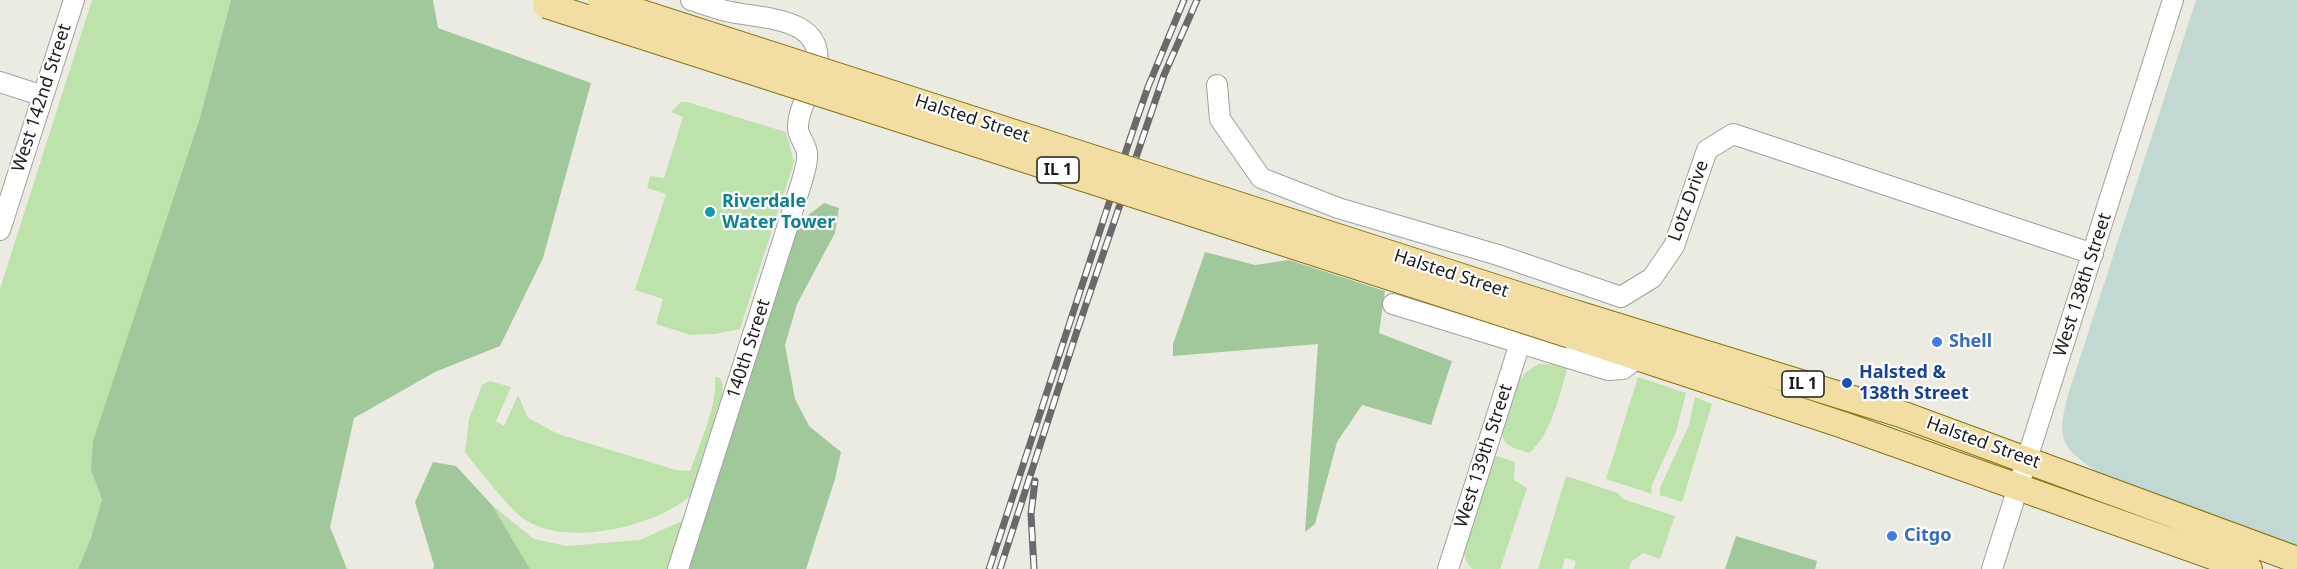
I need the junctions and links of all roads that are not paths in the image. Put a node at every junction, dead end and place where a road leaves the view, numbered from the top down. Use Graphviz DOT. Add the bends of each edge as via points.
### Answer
graph roads {
  1 [pos="74,0"];
  2 [pos="601,0"];
  3 [pos="691,0"];
  4 [pos="2173,0"];
  5 [pos="538,2"];
  6 [pos="0,82"];
  7 [pos="1217,85"];
  8 [pos="43,96"];
  9 [pos="0,230"];
  10 [pos="2093,254"];
  11 [pos="1393,304"];
  12 [pos="1574,325"];
  13 [pos="1520,343"];
  14 [pos="1639,357"];
  15 [pos="2027,459"];
  16 [pos="2018,487"];
  17 [pos="2297,560"];
  18 [pos="678,569"];
  19 [pos="1448,569"];
  20 [pos="1992,569"];
  21 [pos="2249,569"];
  1 -- 8 [label="street, West 142nd Street"];
  2 -- 12 [label="main road, Halsted Street / IL 1, bridge"];
  3 -- 18 [label="street, 140th Street" via="728,12 783,21 807,32 818,55 798,128 807,154 802,181"];
  4 -- 10 [label="street, West 138th Street"];
  5 -- 12 [label="main road, Halsted Street / IL 1, bridge"];
  6 -- 8 [label="street"];
  7 -- 10 [label="street, Lotz Drive" via="1220,119 1261,178 1338,208 1498,255 1621,297 1652,278 1674,246 1707,150 1733,134"];
  8 -- 9 [label="street, West 142nd Street"];
  10 -- 15 [label="street, West 138th Street"];
  11 -- 13 [label="street"];
  12 -- 14 [label="main road, Halsted Street / IL 1"];
  12 -- 15 [label="main road, Halsted Street / IL 1" via="1901,414"];
  13 -- 14 [label="street" via="1608,370 1623,369"];
  13 -- 19 [label="street, West 139th Street"];
  14 -- 16 [label="main road, Halsted Street / IL 1"];
  15 -- 16 [label="street, West 138th Street"];
  15 -- 17 [label="main road, Halsted Street / IL 1"];
  16 -- 20 [label="street, West 138th Street"];
  16 -- 21 [label="main road, Halsted Street / IL 1"];
}
